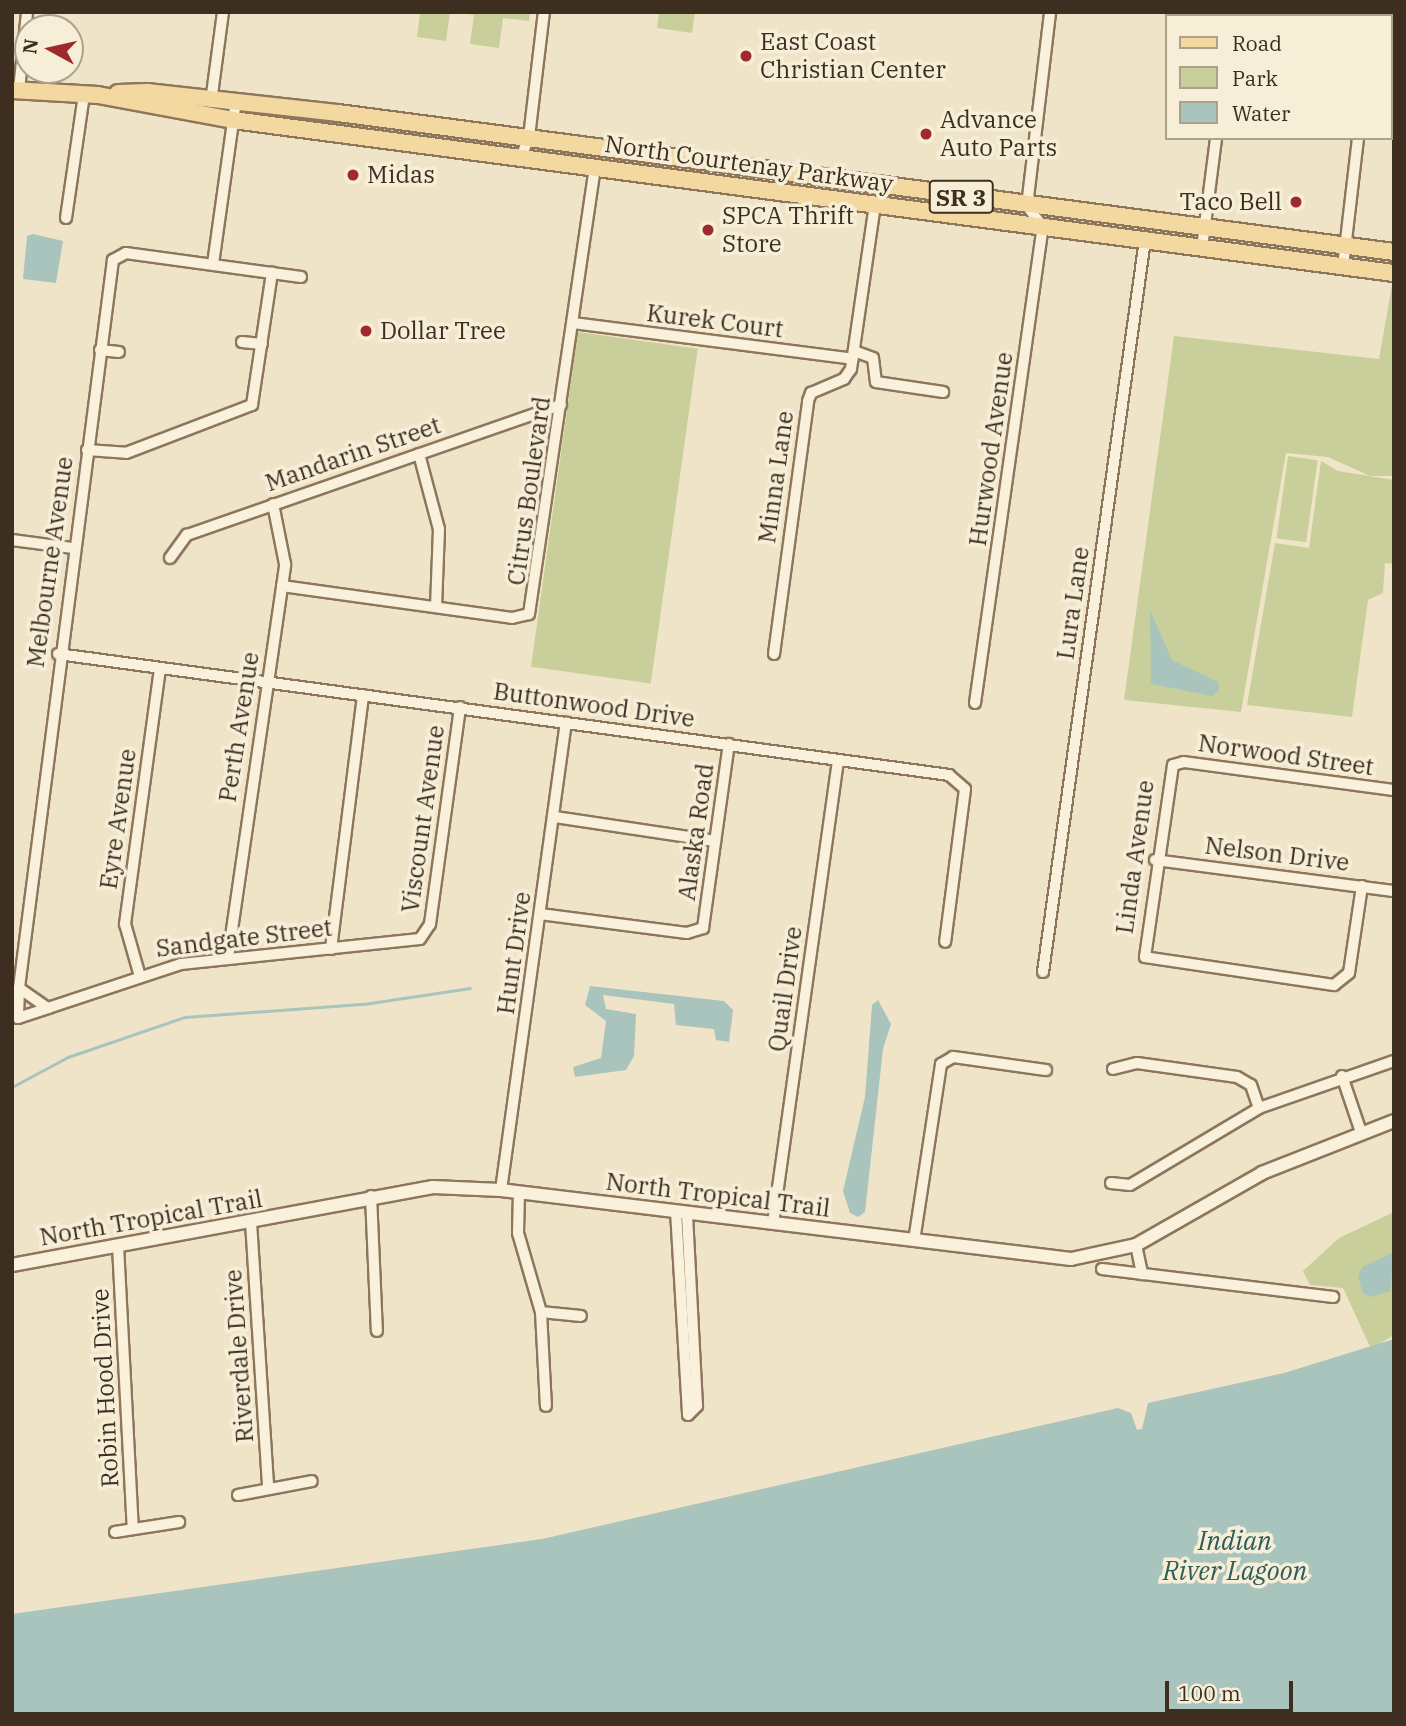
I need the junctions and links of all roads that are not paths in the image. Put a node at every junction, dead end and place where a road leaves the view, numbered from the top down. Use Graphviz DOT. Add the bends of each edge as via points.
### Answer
graph roads {
  1 [pos="27,12"];
  2 [pos="223,12"];
  3 [pos="544,12"];
  4 [pos="1050,12"];
  5 [pos="15,90"];
  6 [pos="91,94"];
  7 [pos="211,97"];
  8 [pos="236,101"];
  9 [pos="209,116"];
  10 [pos="233,120"];
  11 [pos="529,137"];
  12 [pos="1216,140"];
  13 [pos="1358,140"];
  14 [pos="521,157"];
  15 [pos="595,166"];
  16 [pos="875,204"];
  17 [pos="1027,206"];
  18 [pos="66,218"];
  19 [pos="1043,227"];
  20 [pos="1205,227"];
  21 [pos="1145,240"];
  22 [pos="1345,246"];
  23 [pos="1202,247"];
  24 [pos="1394,252"];
  25 [pos="213,264"];
  26 [pos="1343,266"];
  27 [pos="272,273"];
  28 [pos="1394,273"];
  29 [pos="301,277"];
  30 [pos="573,323"];
  31 [pos="242,342"];
  32 [pos="262,344"];
  33 [pos="100,350"];
  34 [pos="119,352"];
  35 [pos="853,355"];
  36 [pos="943,392"];
  37 [pos="561,405"];
  38 [pos="87,450"];
  39 [pos="419,454"];
  40 [pos="273,504"];
  41 [pos="12,540"];
  42 [pos="73,548"];
  43 [pos="170,558"];
  44 [pos="282,586"];
  45 [pos="436,607"];
  46 [pos="58,654"];
  47 [pos="774,654"];
  48 [pos="160,668"];
  49 [pos="266,681"];
  50 [pos="363,695"];
  51 [pos="975,703"];
  52 [pos="460,707"];
  53 [pos="566,722"];
  54 [pos="729,744"];
  55 [pos="838,761"];
  56 [pos="1173,765"];
  57 [pos="1394,790"];
  58 [pos="555,817"];
  59 [pos="715,841"];
  60 [pos="1155,860"];
  61 [pos="1362,886"];
  62 [pos="1394,891"];
  63 [pos="540,914"];
  64 [pos="425,935"];
  65 [pos="945,942"];
  66 [pos="331,948"];
  67 [pos="228,957"];
  68 [pos="1043,972"];
  69 [pos="139,973"];
  70 [pos="19,988"];
  71 [pos="48,1008"];
  72 [pos="1394,1061"];
  73 [pos="1113,1069"];
  74 [pos="1046,1070"];
  75 [pos="1342,1076"];
  76 [pos="1259,1108"];
  77 [pos="1394,1121"];
  78 [pos="1361,1132"];
  79 [pos="1111,1184"];
  80 [pos="501,1190"];
  81 [pos="519,1192"];
  82 [pos="371,1196"];
  83 [pos="682,1212"];
  84 [pos="251,1222"];
  85 [pos="774,1223"];
  86 [pos="914,1241"];
  87 [pos="1136,1245"];
  88 [pos="118,1246"];
  89 [pos="12,1265"];
  90 [pos="1102,1269"];
  91 [pos="1142,1274"];
  92 [pos="1333,1297"];
  93 [pos="541,1312"];
  94 [pos="581,1316"];
  95 [pos="693,1316"];
  96 [pos="681,1317"];
  97 [pos="377,1331"];
  98 [pos="546,1406"];
  99 [pos="312,1480"];
  100 [pos="268,1487"];
  101 [pos="238,1495"];
  102 [pos="178,1522"];
  103 [pos="133,1528"];
  104 [pos="115,1532"];
  1 -- 5 [label="street"];
  2 -- 7 [label="street"];
  3 -- 11 [label="street"];
  4 -- 17 [label="street"];
  5 -- 6 [label="main road, North Courtenay Parkway / SR 3"];
  6 -- 7 [label="main road, North Courtenay Parkway / SR 3"];
  6 -- 9 [label="main road, North Courtenay Parkway / SR 3"];
  6 -- 18 [label="street"];
  7 -- 8 [label="main road, North Courtenay Parkway / SR 3"];
  7 -- 9 [label="street"];
  8 -- 10 [label="street"];
  8 -- 11 [label="main road, North Courtenay Parkway / SR 3"];
  9 -- 10 [label="main road, North Courtenay Parkway / SR 3"];
  10 -- 14 [label="main road, North Courtenay Parkway / SR 3"];
  10 -- 25 [label="street"];
  11 -- 14 [label="street"];
  11 -- 17 [label="main road, North Courtenay Parkway / SR 3"];
  12 -- 20 [label="street"];
  13 -- 22 [label="street"];
  14 -- 15 [label="main road, North Courtenay Parkway / SR 3"];
  15 -- 16 [label="main road, North Courtenay Parkway / SR 3"];
  15 -- 30 [label="street, Citrus Boulevard"];
  16 -- 19 [label="main road, North Courtenay Parkway / SR 3"];
  16 -- 35 [label="street"];
  17 -- 19 [label="street"];
  17 -- 20 [label="main road, North Courtenay Parkway / SR 3"];
  19 -- 21 [label="main road, North Courtenay Parkway / SR 3"];
  19 -- 51 [label="street, Hurwood Avenue"];
  20 -- 22 [label="main road, North Courtenay Parkway / SR 3"];
  20 -- 23 [label="street"];
  21 -- 23 [label="main road, North Courtenay Parkway / SR 3"];
  21 -- 68 [label="street, Lura Lane"];
  22 -- 24 [label="main road, North Courtenay Parkway / SR 3"];
  22 -- 26 [label="street"];
  23 -- 26 [label="main road, North Courtenay Parkway / SR 3"];
  25 -- 27 [label="street"];
  25 -- 33 [label="street, Melbourne Avenue" via="126,253 116,257"];
  26 -- 28 [label="main road, North Courtenay Parkway / SR 3"];
  27 -- 29 [label="street"];
  27 -- 32 [label="street"];
  30 -- 35 [label="street, Kurek Court"];
  30 -- 37 [label="street, Citrus Boulevard"];
  31 -- 32 [label="street"];
  32 -- 38 [label="street" via="256,398 244,411 125,453"];
  33 -- 34 [label="street"];
  33 -- 38 [label="street, Melbourne Avenue"];
  35 -- 36 [label="street" via="873,358 876,382"];
  35 -- 47 [label="street, Minna Lane" via="844,379 817,389 808,401"];
  37 -- 39 [label="street, Mandarin Street"];
  37 -- 45 [label="street, Citrus Boulevard" via="533,608 512,618"];
  38 -- 42 [label="street, Melbourne Avenue"];
  39 -- 40 [label="street, Mandarin Street"];
  39 -- 45 [label="street" via="439,529"];
  40 -- 43 [label="street, Mandarin Street" via="187,535"];
  40 -- 44 [label="street, Perth Avenue" via="284,542"];
  41 -- 42 [label="street"];
  42 -- 46 [label="street, Melbourne Avenue"];
  44 -- 45 [label="street, Citrus Boulevard"];
  44 -- 49 [label="street, Perth Avenue"];
  46 -- 48 [label="street, Buttonwood Drive"];
  46 -- 70 [label="street, Melbourne Avenue"];
  48 -- 49 [label="street, Buttonwood Drive"];
  48 -- 69 [label="street, Eyre Avenue" via="125,924"];
  49 -- 50 [label="street, Buttonwood Drive"];
  49 -- 67 [label="street, Perth Avenue"];
  50 -- 52 [label="street, Buttonwood Drive"];
  50 -- 66 [label="street"];
  52 -- 53 [label="street, Buttonwood Drive"];
  52 -- 64 [label="street, Viscount Avenue"];
  53 -- 54 [label="street, Buttonwood Drive"];
  53 -- 58 [label="street, Hunt Drive"];
  54 -- 55 [label="street, Buttonwood Drive"];
  54 -- 59 [label="street, Alaska Road"];
  55 -- 65 [label="street, Buttonwood Drive" via="960,780 965,789"];
  55 -- 85 [label="street, Quail Drive"];
  56 -- 57 [label="street, Norwood Street" via="1184,762"];
  56 -- 60 [label="street, Linda Avenue"];
  58 -- 59 [label="street"];
  58 -- 63 [label="street, Hunt Drive"];
  59 -- 63 [label="street, Alaska Road" via="705,923 695,932"];
  60 -- 61 [label="street, Nelson Drive"];
  60 -- 61 [label="street, Linda Avenue" via="1145,957 1334,985 1349,973"];
  61 -- 62 [label="street, Nelson Drive"];
  63 -- 80 [label="street, Hunt Drive"];
  64 -- 66 [label="street, Sandgate Street"];
  66 -- 67 [label="street, Sandgate Street"];
  67 -- 69 [label="street, Sandgate Street"];
  69 -- 71 [label="street, Sandgate Street"];
  70 -- 71 [label="street"];
  70 -- 71 [label="street, Melbourne Avenue" via="18,1018"];
  72 -- 75 [label="street"];
  73 -- 76 [label="street" via="1137,1063 1237,1077 1251,1085"];
  74 -- 86 [label="street" via="953,1057 941,1064"];
  75 -- 76 [label="street"];
  75 -- 78 [label="street"];
  76 -- 79 [label="street" via="1130,1185"];
  77 -- 78 [label="street, North Tropical Trail"];
  78 -- 87 [label="street, North Tropical Trail" via="1262,1173"];
  80 -- 81 [label="street, North Tropical Trail"];
  80 -- 82 [label="street, North Tropical Trail" via="433,1187"];
  81 -- 83 [label="street, North Tropical Trail"];
  81 -- 93 [label="street" via="518,1233"];
  82 -- 84 [label="street, North Tropical Trail"];
  82 -- 97 [label="street"];
  83 -- 85 [label="street, North Tropical Trail"];
  83 -- 95 [label="street"];
  83 -- 96 [label="street"];
  84 -- 88 [label="street, North Tropical Trail"];
  84 -- 100 [label="street, Riverdale Drive"];
  85 -- 86 [label="street, North Tropical Trail"];
  86 -- 87 [label="street, North Tropical Trail" via="1059,1260"];
  87 -- 91 [label="street"];
  88 -- 89 [label="street, North Tropical Trail"];
  88 -- 103 [label="street, Robin Hood Drive"];
  90 -- 91 [label="street"];
  91 -- 92 [label="street"];
  93 -- 94 [label="street"];
  93 -- 98 [label="street"];
  95 -- 96 [label="street"];
  95 -- 96 [label="street" via="695,1414 688,1415"];
  99 -- 100 [label="street"];
  100 -- 101 [label="street"];
  102 -- 103 [label="street"];
  103 -- 104 [label="street"];
}
